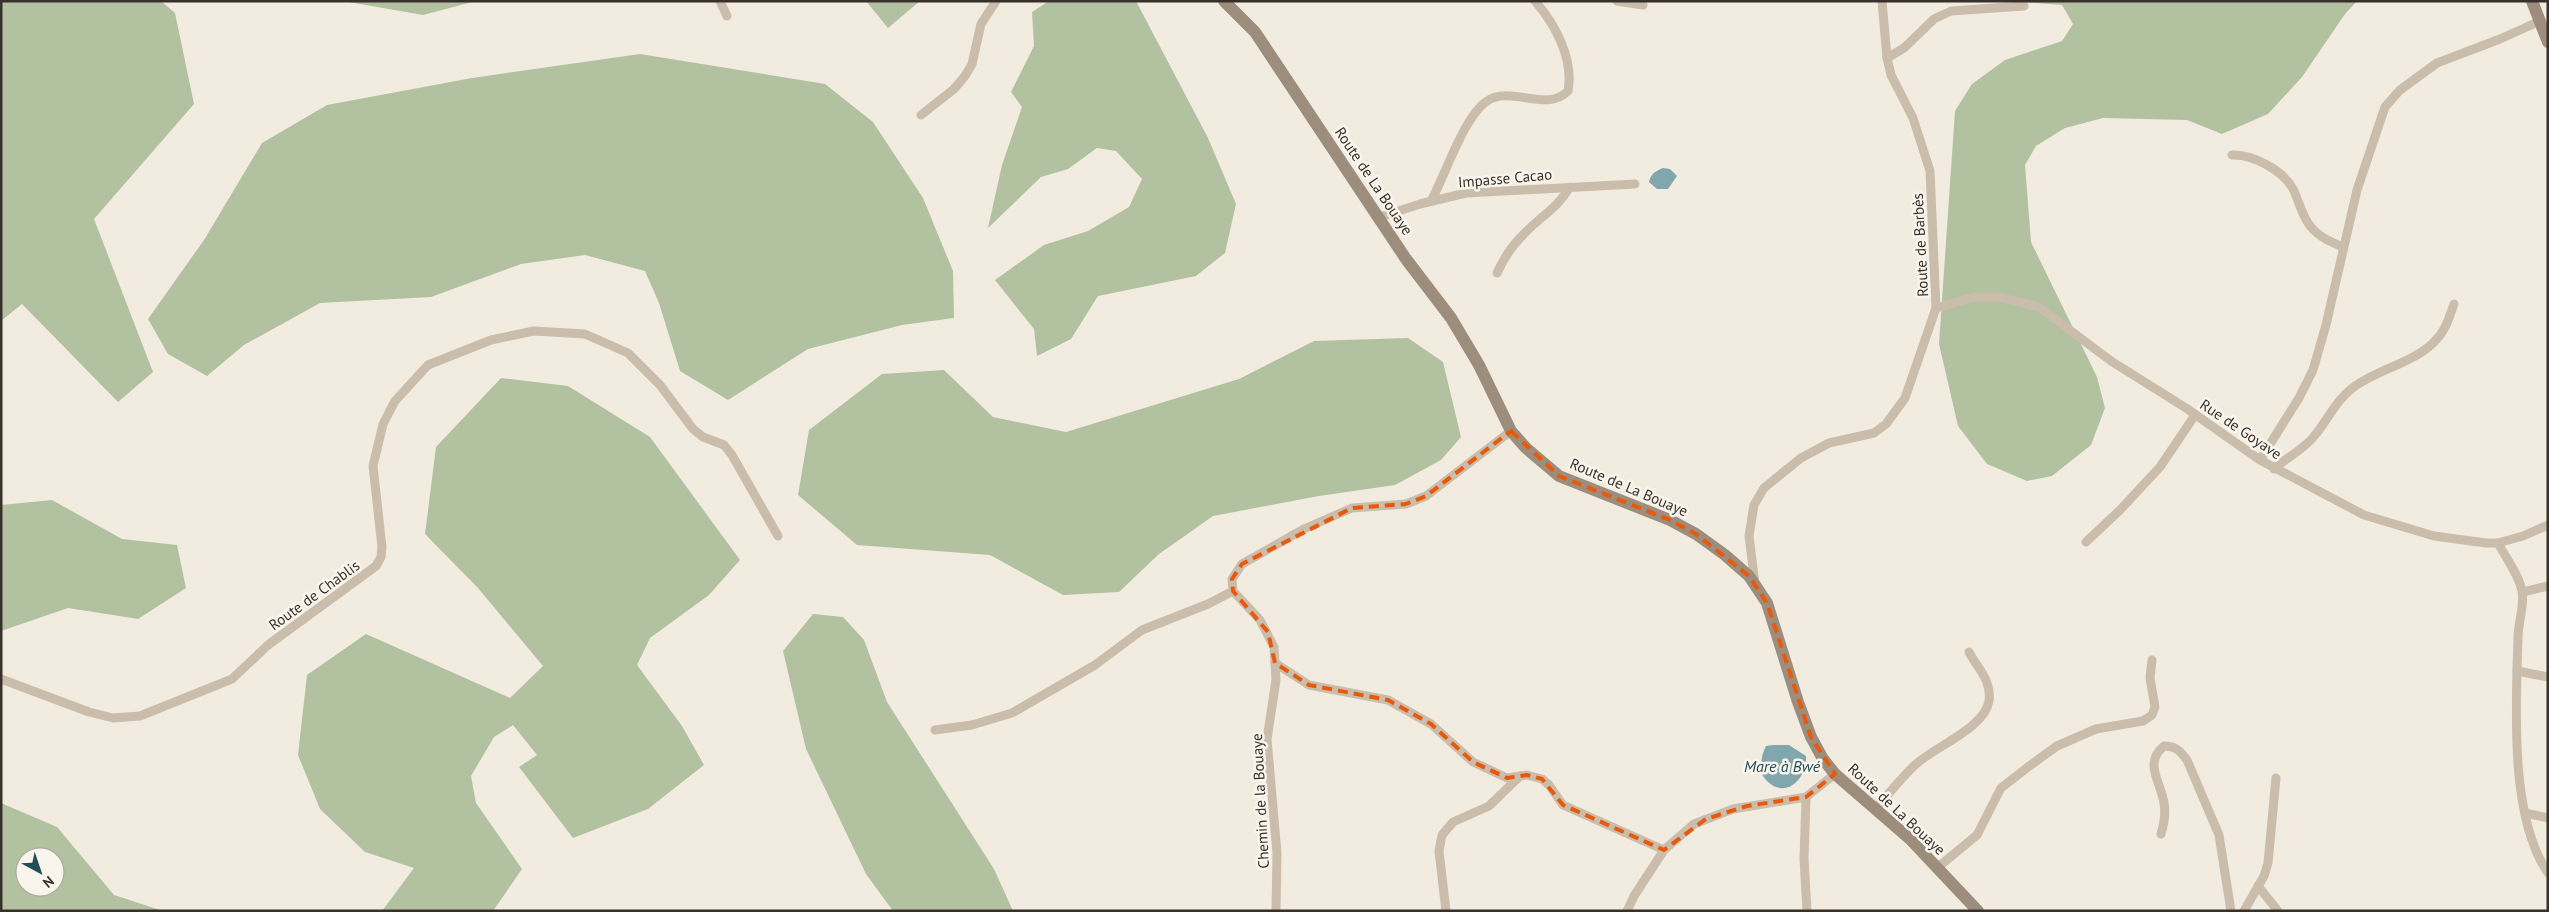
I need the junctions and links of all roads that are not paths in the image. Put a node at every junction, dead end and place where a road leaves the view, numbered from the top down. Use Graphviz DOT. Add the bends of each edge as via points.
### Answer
graph roads {
  1 [pos="720,1"];
  2 [pos="996,1"];
  3 [pos="1224,1"];
  4 [pos="1535,1"];
  5 [pos="1617,1"];
  6 [pos="1882,1"];
  7 [pos="2532,1"];
  8 [pos="1643,5"];
  9 [pos="2024,6"];
  10 [pos="728,16"];
  11 [pos="2540,21"];
  12 [pos="2548,42"];
  13 [pos="1887,58"];
  14 [pos="921,115"];
  15 [pos="2232,155"];
  16 [pos="1635,184"];
  17 [pos="1570,187"];
  18 [pos="1431,201"];
  19 [pos="1380,217"];
  20 [pos="2343,247"];
  21 [pos="1497,272"];
  22 [pos="2454,304"];
  23 [pos="1936,308"];
  24 [pos="2195,415"];
  25 [pos="1511,431"];
  26 [pos="2260,460"];
  27 [pos="2274,469"];
  28 [pos="2548,525"];
  29 [pos="778,536"];
  30 [pos="2086,542"];
  31 [pos="2498,543"];
  32 [pos="1755,584"];
  33 [pos="2548,586"];
  34 [pos="1233,591"];
  35 [pos="2523,592"];
  36 [pos="1969,652"];
  37 [pos="2152,660"];
  38 [pos="1275,663"];
  39 [pos="2517,671"];
  40 [pos="2548,676"];
  41 [pos="1,679"];
  42 [pos="935,730"];
  43 [pos="1835,774"];
  44 [pos="1520,776"];
  45 [pos="2276,778"];
  46 [pos="1806,797"];
  47 [pos="1876,808"];
  48 [pos="2525,813"];
  49 [pos="2548,818"];
  50 [pos="2161,834"];
  51 [pos="1664,850"];
  52 [pos="1936,868"];
  53 [pos="2548,873"];
  54 [pos="2258,886"];
  55 [pos="1276,911"];
  56 [pos="1446,911"];
  57 [pos="1627,911"];
  58 [pos="1807,911"];
  59 [pos="1978,911"];
  60 [pos="2230,911"];
  61 [pos="2244,911"];
  62 [pos="2278,911"];
  1 -- 10 [label="street"];
  2 -- 14 [label="street" via="981,24 972,64 965,76"];
  3 -- 19 [label="main road, Route de La Bouaye" via="1255,32"];
  4 -- 18 [label="street" via="1548,16 1566,58 1570,78 1568,91 1558,99 1510,96 1494,97 1485,102 1461,136"];
  5 -- 8 [label="street"];
  6 -- 13 [label="street, Route de Barbès"];
  7 -- 11 [label="main road"];
  9 -- 13 [label="street" via="1951,12 1934,19 1904,48"];
  11 -- 12 [label="main road"];
  11 -- 20 [label="street" via="2437,63 2390,99 2364,168"];
  13 -- 23 [label="street, Route de Barbès" via="1890,75 1913,118 1930,171"];
  15 -- 20 [label="street" via="2253,158 2284,178 2292,187 2309,226"];
  16 -- 17 [label="street, Impasse Cacao"];
  17 -- 18 [label="street, Impasse Cacao" via="1466,193"];
  17 -- 21 [label="street" via="1563,199 1519,238"];
  18 -- 19 [label="street, Impasse Cacao"];
  19 -- 25 [label="main road, Route de La Bouaye" via="1406,259 1466,341"];
  20 -- 26 [label="street" via="2313,370"];
  22 -- 27 [label="street" via="2445,328 2430,347 2360,382 2340,400 2315,436"];
  23 -- 24 [label="street, Rue de Goyave" via="1974,297 1999,297 2039,307 2111,361"];
  23 -- 32 [label="street, Route de Barbès" via="1905,398 1886,424 1874,433 1829,443 1801,458 1764,488 1754,505 1749,536"];
  24 -- 26 [label="street, Rue de Goyave"];
  24 -- 30 [label="street" via="2160,467"];
  25 -- 32 [label="main road, Route de La Bouaye" via="1559,476 1638,506 1696,534 1726,555"];
  25 -- 34 [label="street" via="1426,496 1406,504 1352,508 1268,548 1242,564 1232,579"];
  26 -- 27 [label="street, Rue de Goyave"];
  27 -- 31 [label="street, Rue de Goyave" via="2364,515 2434,536"];
  28 -- 31 [label="street, Rue de Goyave"];
  29 -- 41 [label="street, Route de Chablis" via="724,445 693,429 660,385 628,353 585,334 534,331 491,340 428,365 395,401 383,424 373,466 382,546 376,566 268,645 232,679 140,716 113,718 88,712"];
  31 -- 35 [label="street"];
  32 -- 43 [label="main road, Route de La Bouaye" via="1767,603 1811,737"];
  33 -- 35 [label="street"];
  34 -- 38 [label="street, Chemin de la Bouaye" via="1268,632 1274,647"];
  34 -- 42 [label="street" via="1142,630 1095,665 1012,713 972,725"];
  35 -- 39 [label="street"];
  36 -- 47 [label="street" via="1987,681 1989,700 1984,715 1968,729 1933,749"];
  37 -- 52 [label="street" via="2150,678 2155,707 2152,715 2143,721 2096,729 2057,746 2001,788 1977,835"];
  38 -- 44 [label="street" via="1309,685 1388,700 1431,724 1473,762 1507,778"];
  38 -- 55 [label="street, Chemin de la Bouaye" via="1276,680 1267,740 1277,853"];
  39 -- 40 [label="street"];
  39 -- 48 [label="street" via="2520,780"];
  43 -- 46 [label="street"];
  43 -- 47 [label="main road, Route de La Bouaye"];
  44 -- 51 [label="street" via="1542,779 1563,806"];
  44 -- 56 [label="street" via="1488,806 1453,822 1442,835 1440,851"];
  45 -- 54 [label="street" via="2268,862"];
  46 -- 51 [label="street" via="1747,806 1706,819 1684,831"];
  46 -- 58 [label="street" via="1804,859"];
  47 -- 52 [label="main road, Route de La Bouaye"];
  48 -- 49 [label="street"];
  48 -- 53 [label="street" via="2526,823"];
  50 -- 60 [label="street" via="2164,802 2153,766 2154,758 2164,746 2172,746 2187,760 2219,836"];
  51 -- 57 [label="street"];
  52 -- 59 [label="main road, Route de La Bouaye"];
  54 -- 61 [label="street"];
  54 -- 62 [label="street"];
}
